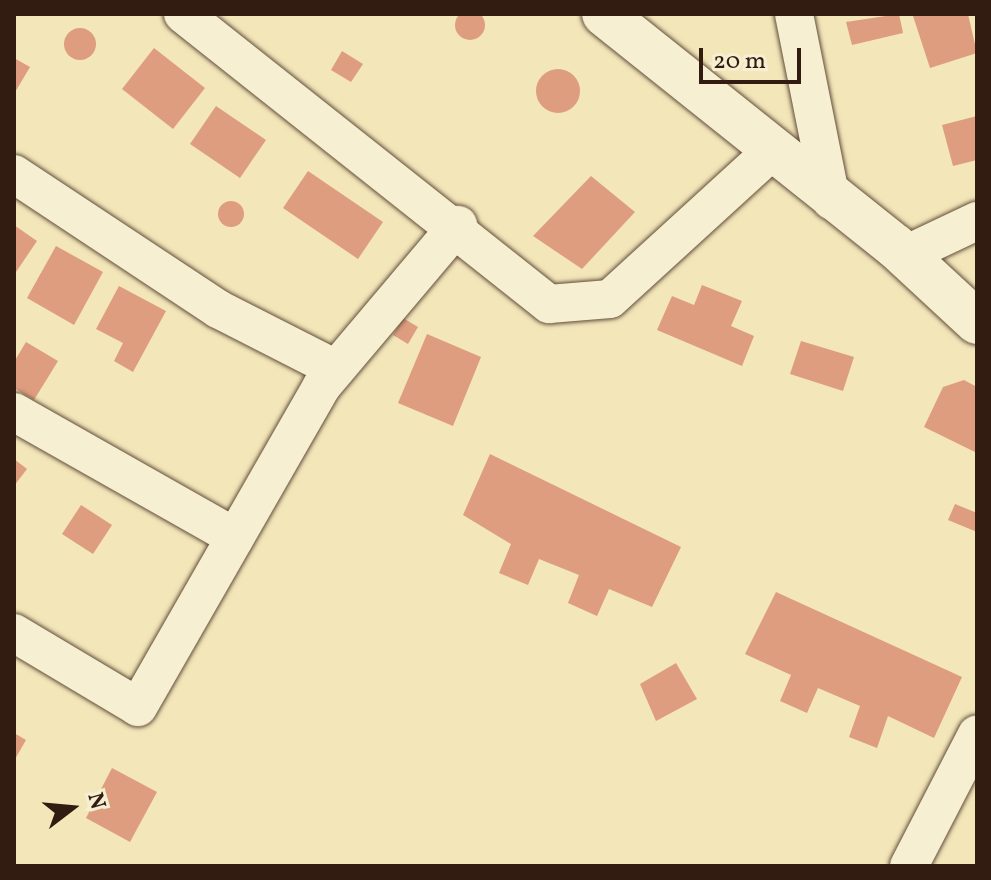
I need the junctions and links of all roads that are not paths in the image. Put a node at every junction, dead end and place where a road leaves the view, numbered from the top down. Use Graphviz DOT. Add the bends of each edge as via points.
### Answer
graph roads {
  1 [pos="183,14"];
  2 [pos="604,14"];
  3 [pos="794,14"];
  4 [pos="772,151"];
  5 [pos="14,174"];
  6 [pos="831,200"];
  7 [pos="977,221"];
  8 [pos="458,225"];
  9 [pos="905,255"];
  10 [pos="977,322"];
  11 [pos="336,369"];
  12 [pos="14,412"];
  13 [pos="235,537"];
  14 [pos="14,633"];
  15 [pos="977,734"];
  16 [pos="910,866"];
  1 -- 8 [label="street"];
  2 -- 4 [label="street"];
  3 -- 6 [label="street"];
  4 -- 6 [label="street"];
  4 -- 8 [label="street" via="610,299 584,306 549,304"];
  5 -- 11 [label="street" via="218,309"];
  6 -- 9 [label="street"];
  7 -- 9 [label="street"];
  8 -- 11 [label="street"];
  9 -- 10 [label="street"];
  11 -- 13 [label="street"];
  12 -- 13 [label="street"];
  13 -- 14 [label="street" via="138,707"];
  15 -- 16 [label="street"];
}
